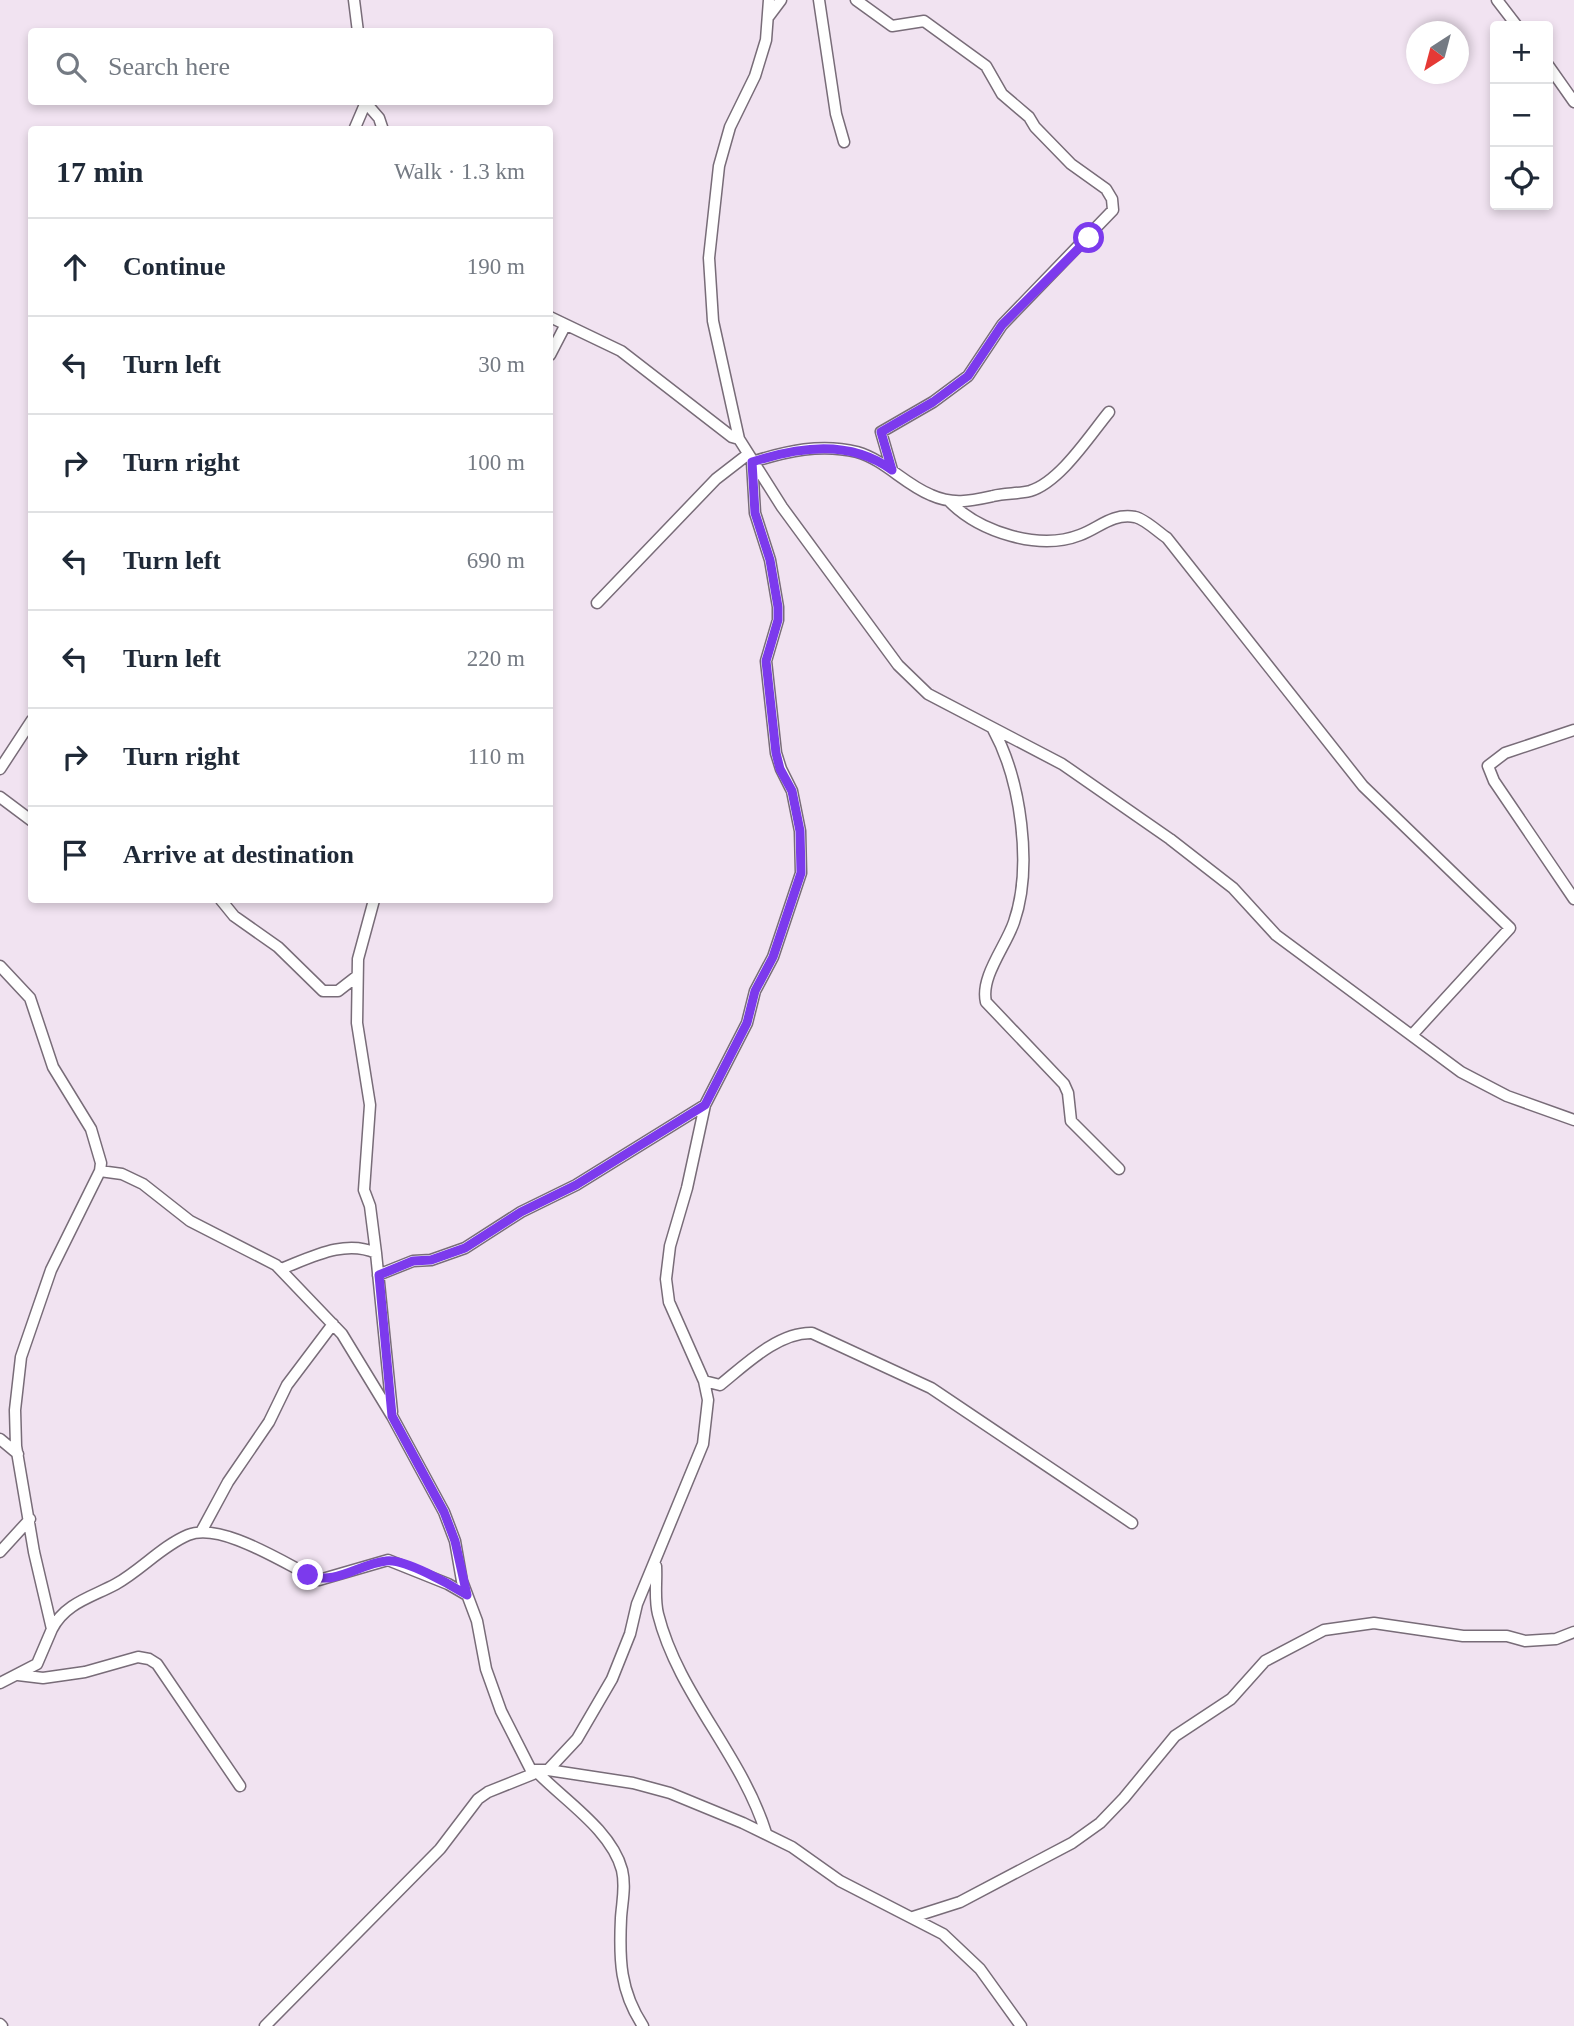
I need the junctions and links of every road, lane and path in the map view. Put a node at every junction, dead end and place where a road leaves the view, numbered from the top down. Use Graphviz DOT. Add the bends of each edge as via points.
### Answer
graph roads {
  1 [pos="354,0"];
  2 [pos="769,0"];
  3 [pos="780,0"];
  4 [pos="819,0"];
  5 [pos="856,0"];
  6 [pos="1497,0"];
  7 [pos="769,16"];
  8 [pos="1513,21"];
  9 [pos="358,28"];
  10 [pos="1553,72"];
  11 [pos="1574,102"];
  12 [pos="365,105"];
  13 [pos="368,105"];
  14 [pos="356,126"];
  15 [pos="382,126"];
  16 [pos="844,142"];
  17 [pos="553,319"];
  18 [pos="565,326"];
  19 [pos="553,349"];
  20 [pos="1109,412"];
  21 [pos="738,439"];
  22 [pos="750,459"];
  23 [pos="892,470"];
  24 [pos="950,502"];
  25 [pos="597,603"];
  26 [pos="28,726"];
  27 [pos="993,729"];
  28 [pos="1574,730"];
  29 [pos="0,769"];
  30 [pos="0,797"];
  31 [pos="28,818"];
  32 [pos="1574,899"];
  33 [pos="223,903"];
  34 [pos="373,903"];
  35 [pos="0,965"];
  36 [pos="356,977"];
  37 [pos="1412,1035"];
  38 [pos="705,1105"];
  39 [pos="1574,1120"];
  40 [pos="1119,1169"];
  41 [pos="100,1171"];
  42 [pos="376,1253"];
  43 [pos="281,1269"];
  44 [pos="379,1275"];
  45 [pos="334,1324"];
  46 [pos="704,1381"];
  47 [pos="392,1416"];
  48 [pos="0,1438"];
  49 [pos="18,1454"];
  50 [pos="30,1519"];
  51 [pos="1132,1523"];
  52 [pos="201,1532"];
  53 [pos="0,1552"];
  54 [pos="656,1559"];
  55 [pos="467,1595"];
  56 [pos="52,1629"];
  57 [pos="1574,1632"];
  58 [pos="16,1675"];
  59 [pos="0,1683"];
  60 [pos="548,1770"];
  61 [pos="534,1772"];
  62 [pos="240,1786"];
  63 [pos="766,1833"];
  64 [pos="913,1917"];
  65 [pos="265,2026"];
  66 [pos="643,2026"];
  67 [pos="1021,2026"];
  1 -- 9 [label="street"];
  2 -- 7 [label="street"];
  3 -- 7 [label="street"];
  4 -- 16 [label="street"];
  5 -- 23 [label="street" via="892,26 924,21 976,58 1002,94 1112,199 1112,209 1089,238 1002,325 968,376 881,432"];
  6 -- 8 [label="street"];
  7 -- 21 [label="street" via="755,76 730,127 719,166 710,230 713,321"];
  10 -- 11 [label="street"];
  12 -- 14 [label="street"];
  13 -- 15 [label="street"];
  17 -- 18 [label="street"];
  18 -- 19 [label="street"];
  18 -- 21 [label="street" via="621,351 690,408"];
  20 -- 24 [label="street" via="1069,462 1039,487"];
  21 -- 22 [label="street"];
  22 -- 23 [label="street" via="827,447 858,453"];
  22 -- 25 [label="street" via="716,479"];
  22 -- 27 [label="street" via="898,665 928,694"];
  22 -- 38 [label="street" via="755,513 778,607 766,661 776,753 792,791 800,831 801,873 747,1023"];
  23 -- 24 [label="street" via="928,494"];
  24 -- 37 [label="street" via="962,515 1041,543 1080,535 1106,519 1137,517 1167,538 1363,786 1510,928"];
  26 -- 29 [label="street"];
  27 -- 37 [label="street" via="1062,764 1170,839 1233,888 1276,935"];
  27 -- 40 [label="street" via="1013,782 1023,851 1021,900 985,986 986,1002 1064,1084 1072,1121"];
  28 -- 32 [label="street" via="1505,753 1488,766"];
  30 -- 31 [label="street"];
  33 -- 36 [label="street" via="323,991 338,991"];
  34 -- 36 [label="street"];
  35 -- 41 [label="street" via="30,998 53,1067 91,1129"];
  36 -- 42 [label="street" via="357,1023 370,1105 364,1190"];
  37 -- 39 [label="street" via="1483,1084"];
  38 -- 44 [label="street" via="465,1248"];
  38 -- 46 [label="street" via="666,1279 669,1302"];
  41 -- 43 [label="street" via="143,1184 190,1221"];
  41 -- 49 [label="street" via="51,1270 28,1332 17,1385"];
  42 -- 43 [label="street" via="361,1246 330,1251"];
  42 -- 44 [label="street"];
  43 -- 45 [label="street"];
  44 -- 47 [label="street"];
  45 -- 47 [label="street"];
  45 -- 52 [label="street" via="287,1385"];
  46 -- 51 [label="street" via="720,1385 774,1344 813,1333 931,1388"];
  46 -- 54 [label="street" via="708,1400 703,1444"];
  47 -- 55 [label="street" via="444,1512"];
  48 -- 49 [label="street"];
  49 -- 50 [label="street"];
  50 -- 53 [label="street"];
  50 -- 56 [label="street"];
  52 -- 55 [label="street" via="247,1544 319,1580 388,1560"];
  52 -- 56 [label="street" via="186,1536 131,1576 66,1608"];
  54 -- 60 [label="street" via="612,1679 577,1738"];
  54 -- 63 [label="street" via="655,1601 667,1642 701,1710 744,1775"];
  55 -- 61 [label="street" via="502,1711"];
  56 -- 58 [label="street" via="41,1659"];
  57 -- 64 [label="street" via="1556,1639 1525,1641 1374,1623 1324,1630 1265,1661 1231,1699 1174,1736 1124,1798 1072,1843 960,1902"];
  58 -- 59 [label="street"];
  58 -- 62 [label="street" via="43,1678 138,1657 149,1659 157,1664"];
  60 -- 61 [label="street"];
  60 -- 63 [label="street" via="670,1793"];
  61 -- 65 [label="street" via="478,1799 440,1849"];
  61 -- 66 [label="street" via="611,1846 621,1869 624,1984 627,2001"];
  63 -- 64 [label="street" via="840,1881"];
  64 -- 67 [label="street" via="943,1934 966,1955"];
}
